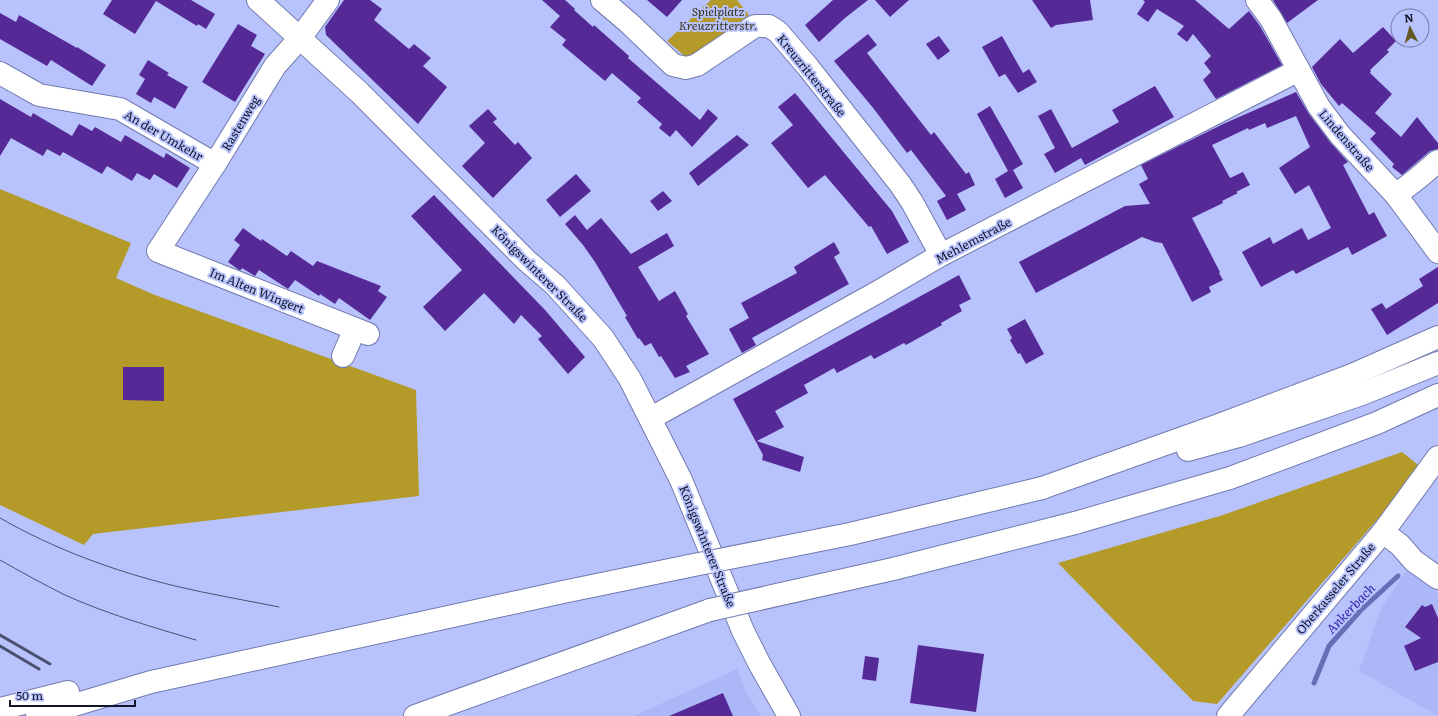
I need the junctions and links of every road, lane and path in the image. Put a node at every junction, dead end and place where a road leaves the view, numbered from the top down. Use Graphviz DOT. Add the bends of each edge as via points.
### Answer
graph roads {
  1 [pos="258,0"];
  2 [pos="328,0"];
  3 [pos="602,0"];
  4 [pos="1257,0"];
  5 [pos="300,38"];
  6 [pos="1299,70"];
  7 [pos="0,73"];
  8 [pos="1438,161"];
  9 [pos="215,164"];
  10 [pos="1396,195"];
  11 [pos="158,251"];
  12 [pos="1438,252"];
  13 [pos="941,256"];
  14 [pos="1438,337"];
  15 [pos="343,356"];
  16 [pos="1438,363"];
  17 [pos="1438,395"];
  18 [pos="1438,410"];
  19 [pos="651,418"];
  20 [pos="1377,423"];
  21 [pos="1438,457"];
  22 [pos="1042,488"];
  23 [pos="1383,532"];
  24 [pos="1438,578"];
  25 [pos="272,656"];
  26 [pos="0,709"];
  27 [pos="37,716"];
  28 [pos="416,716"];
  29 [pos="789,716"];
  30 [pos="1228,716"];
  1 -- 5 [label="main road, Königswinterer Straße"];
  2 -- 5 [label="main road, Rastenweg"];
  3 -- 13 [label="main road, Kreuzritterstraße" via="673,65 686,68 697,65 756,26 769,26 778,32 900,184"];
  4 -- 6 [label="main road, Lindenstraße"];
  5 -- 9 [label="main road, Rastenweg" via="275,66"];
  5 -- 19 [label="main road, Königswinterer Straße" via="360,93 527,261 569,299 603,338 630,378"];
  6 -- 10 [label="main road, Lindenstraße" via="1319,108 1340,135"];
  6 -- 13 [label="main road, Mehlemstraße"];
  7 -- 9 [label="main road, An der Umkehr" via="39,95 120,109"];
  8 -- 10 [label="main road"];
  9 -- 11 [label="main road, Rastenweg"];
  10 -- 12 [label="main road, Lindenstraße"];
  11 -- 15 [label="main road, Im Alten Wingert" via="361,332"];
  13 -- 19 [label="main road, Mehlemstraße"];
  14 -- 22 [label="main road" via="1352,375"];
  16 -- 22 [label="main road" via="1362,394 1239,436"];
  17 -- 20 [label="main road"];
  18 -- 20 [label="main road"];
  19 -- 29 [label="main road, Königswinterer Straße" via="681,480 743,631"];
  20 -- 28 [label="main road, bridge" via="1230,478 1076,523 893,569 710,610"];
  21 -- 23 [label="main road, Oberkasseler Straße"];
  22 -- 25 [label="main road, bridge" via="850,534 548,595"];
  23 -- 24 [label="main road" via="1414,561"];
  23 -- 30 [label="main road, Oberkasseler Straße"];
  25 -- 26 [label="main road" via="109,682"];
  25 -- 27 [label="main road" via="151,682"];
}
